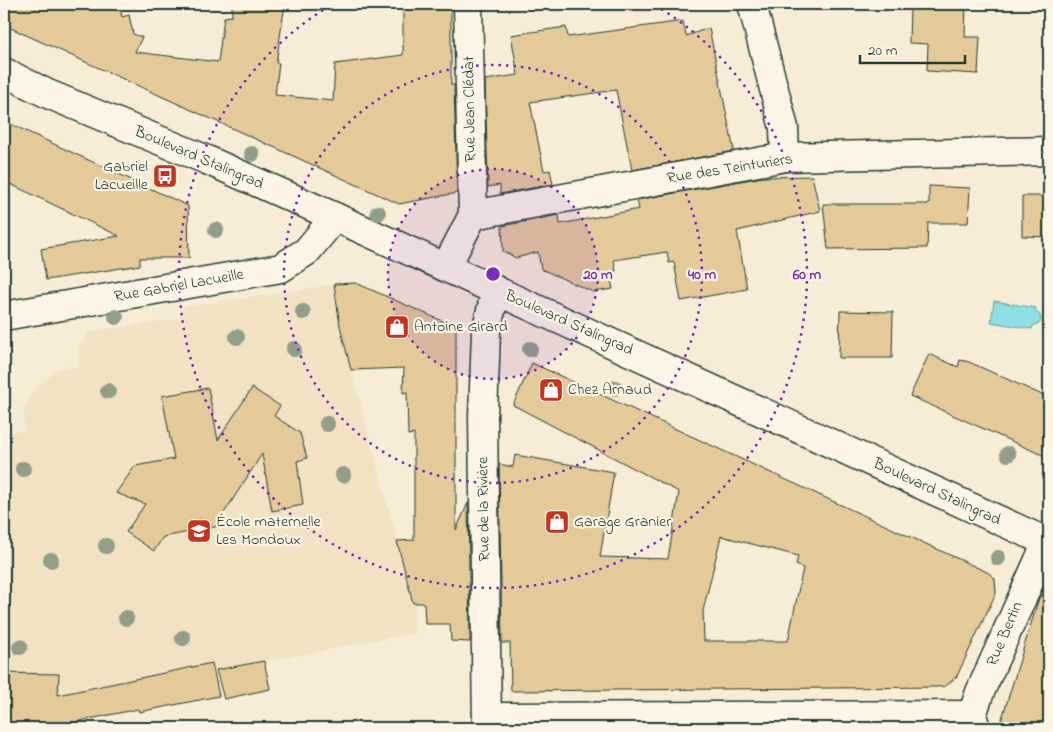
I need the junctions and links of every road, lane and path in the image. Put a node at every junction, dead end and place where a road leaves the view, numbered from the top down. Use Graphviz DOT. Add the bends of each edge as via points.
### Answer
graph roads {
  1 [pos="468,4"];
  2 [pos="752,4"];
  3 [pos="4,72"];
  4 [pos="1049,151"];
  5 [pos="785,158"];
  6 [pos="473,215"];
  7 [pos="335,217"];
  8 [pos="446,267"];
  9 [pos="496,290"];
  10 [pos="4,316"];
  11 [pos="1048,542"];
  12 [pos="487,722"];
  13 [pos="974,722"];
  1 -- 6 [label="street, Rue Jean Clédat"];
  2 -- 5 [label="street" via="784,128"];
  3 -- 7 [label="street, Boulevard Stalingrad"];
  4 -- 5 [label="street, Rue des Teinturiers"];
  5 -- 6 [label="street, Rue des Teinturiers"];
  6 -- 8 [label="street"];
  7 -- 8 [label="street, Boulevard Stalingrad"];
  7 -- 10 [label="street, Rue Gabriel Lacueille" via="307,251 281,268"];
  8 -- 9 [label="street, Boulevard Stalingrad"];
  9 -- 11 [label="street, Boulevard Stalingrad"];
  9 -- 12 [label="street, Rue de la Rivière" via="486,331 483,416"];
  11 -- 13 [label="street, Rue Bertin" via="1007,627"];
  12 -- 13 [label="street"];
}
